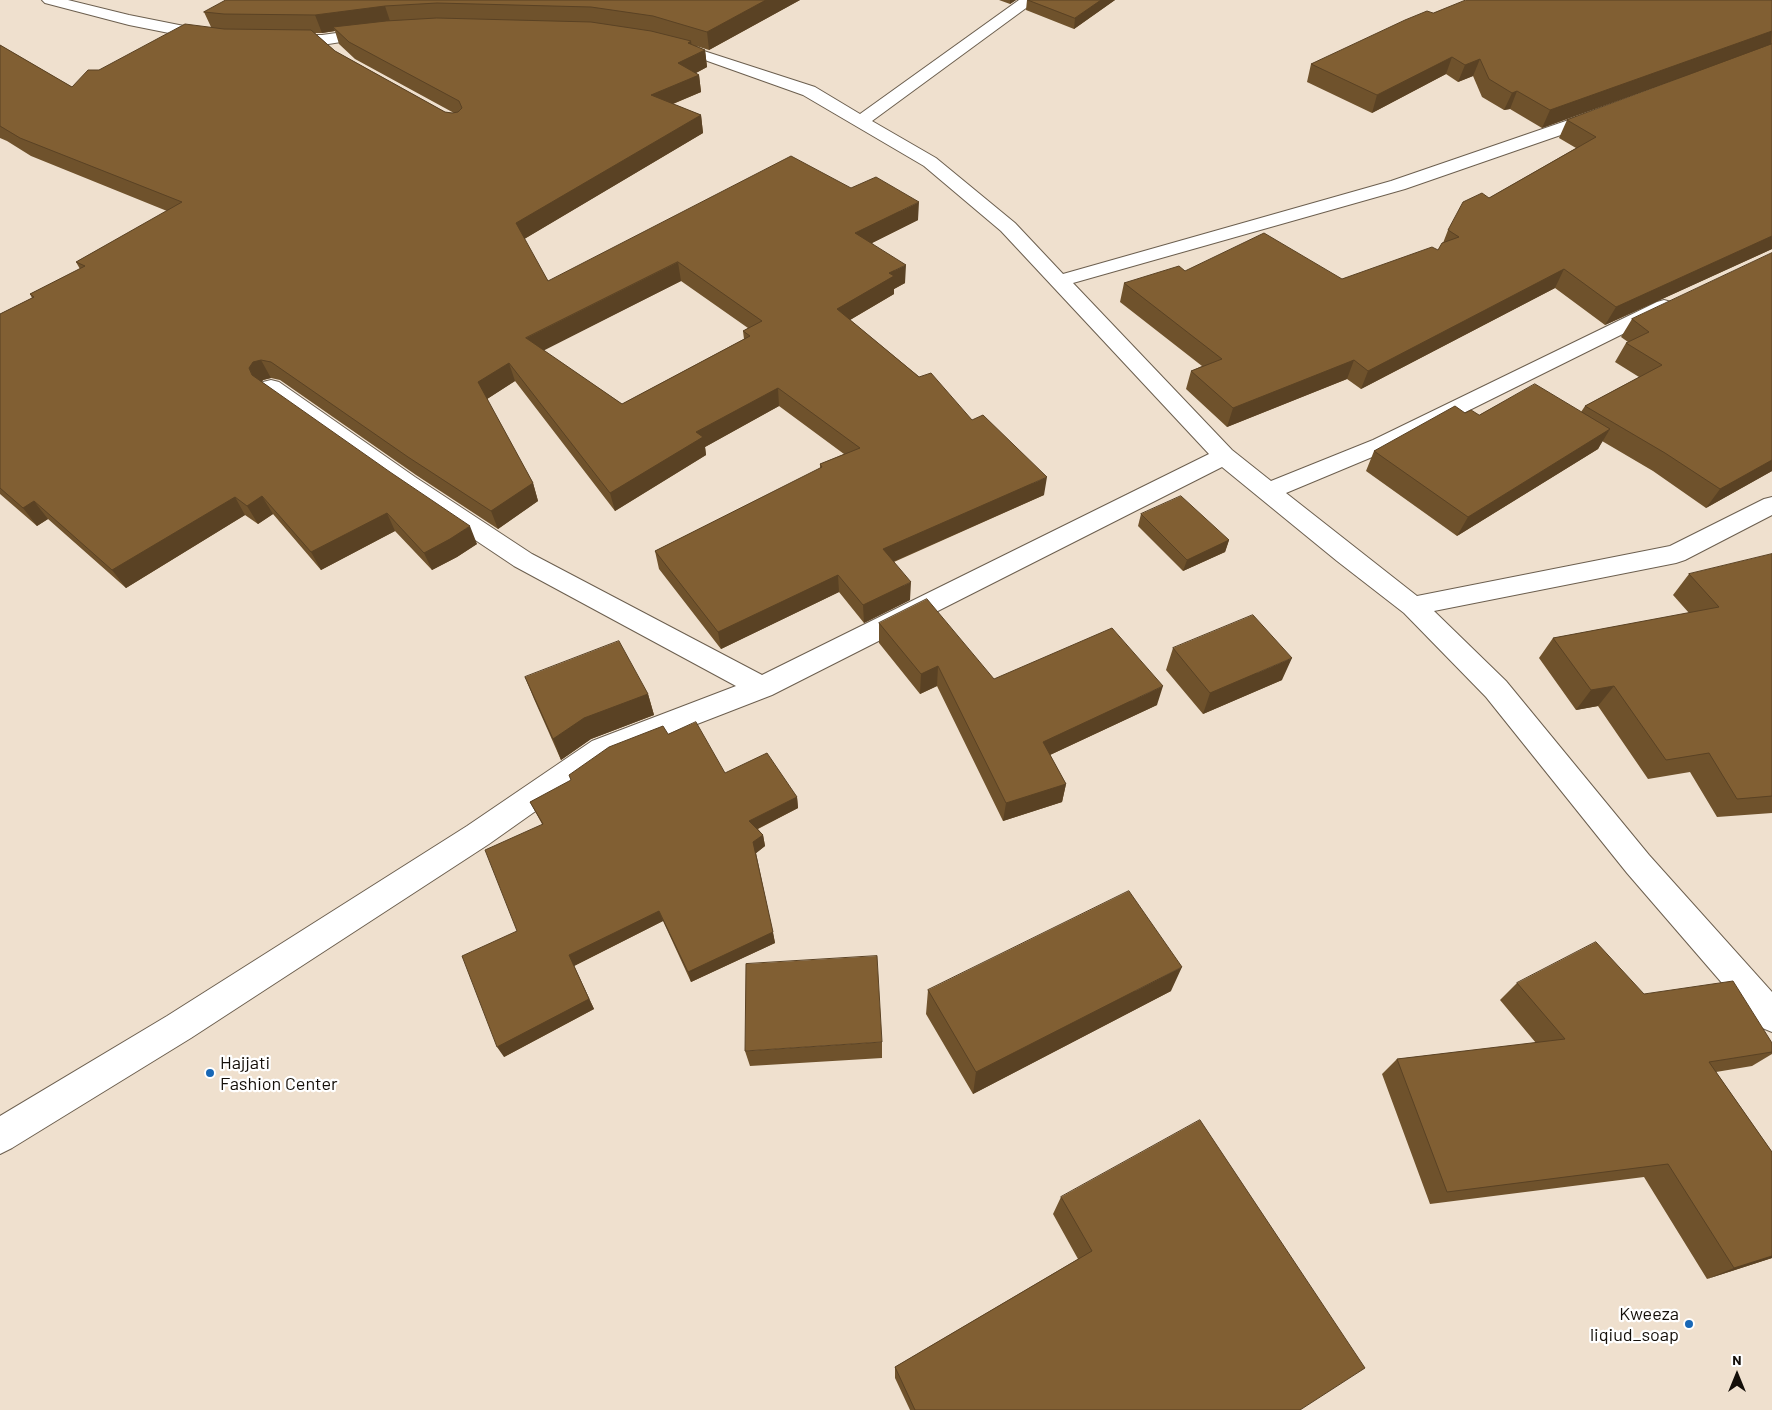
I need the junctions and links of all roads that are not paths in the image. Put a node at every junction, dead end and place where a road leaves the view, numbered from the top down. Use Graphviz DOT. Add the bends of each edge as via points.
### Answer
graph roads {
  1 [pos="50,0"];
  2 [pos="1029,0"];
  3 [pos="85,3"];
  4 [pos="207,20"];
  5 [pos="391,30"];
  6 [pos="181,32"];
  7 [pos="231,39"];
  8 [pos="268,40"];
  9 [pos="655,41"];
  10 [pos="1617,109"];
  11 [pos="861,121"];
  12 [pos="1059,281"];
  13 [pos="1682,298"];
  14 [pos="271,387"];
  15 [pos="1224,456"];
  16 [pos="1267,492"];
  17 [pos="1772,505"];
  18 [pos="1413,606"];
  19 [pos="762,687"];
  20 [pos="1772,1016"];
  21 [pos="0,1136"];
  1 -- 3 [label="street"];
  2 -- 11 [label="street"];
  3 -- 6 [label="street" via="129,20"];
  4 -- 6 [label="street"];
  5 -- 8 [label="street" via="328,46"];
  6 -- 7 [label="street"];
  9 -- 11 [label="street" via="809,91"];
  10 -- 12 [label="street" via="1398,185"];
  11 -- 12 [label="street" via="930,162 1008,227"];
  12 -- 15 [label="street"];
  13 -- 16 [label="street" via="1380,445"];
  14 -- 19 [label="street" via="523,560"];
  15 -- 16 [label="street"];
  15 -- 19 [label="street"];
  16 -- 18 [label="street"];
  17 -- 18 [label="street" via="1676,554"];
  18 -- 20 [label="street" via="1496,690 1638,864"];
  19 -- 21 [label="street" via="602,749 470,840 179,1027"];
}
